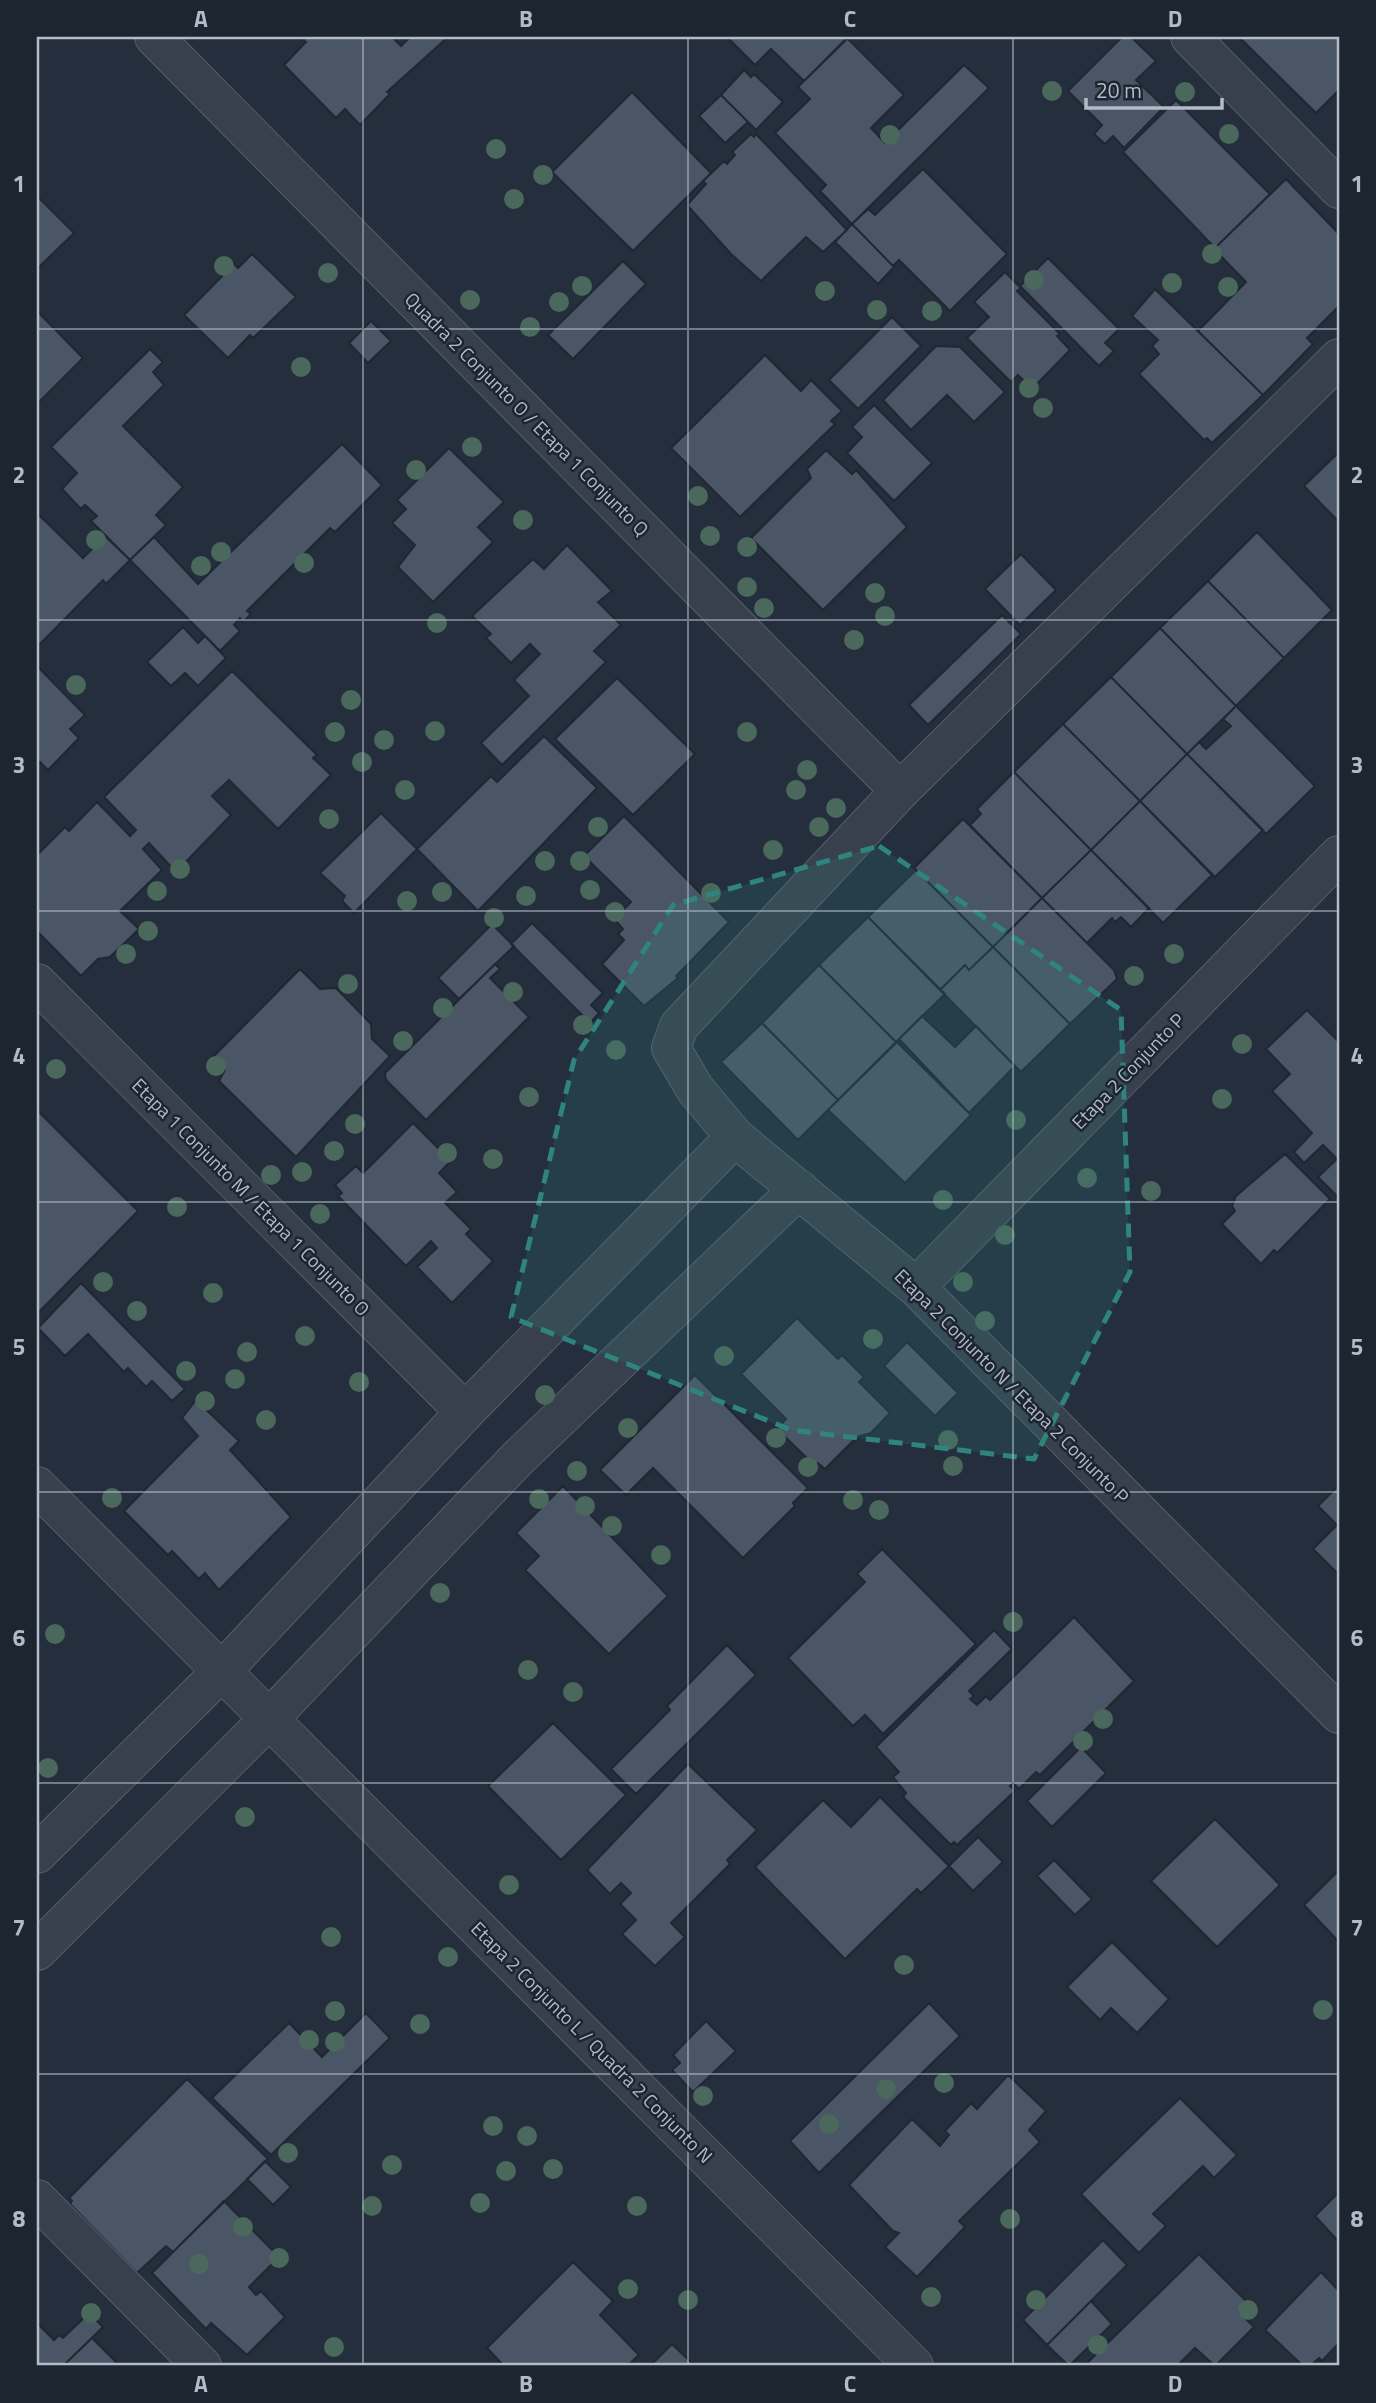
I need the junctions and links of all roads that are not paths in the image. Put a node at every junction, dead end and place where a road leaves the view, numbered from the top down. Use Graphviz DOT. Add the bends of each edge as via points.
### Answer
graph roads {
  1 [pos="154,37"];
  2 [pos="1190,37"];
  3 [pos="1339,189"];
  4 [pos="1339,358"];
  5 [pos="900,791"];
  6 [pos="1339,855"];
  7 [pos="37,983"];
  8 [pos="735,1137"];
  9 [pos="799,1189"];
  10 [pos="916,1287"];
  11 [pos="465,1412"];
  12 [pos="37,1486"];
  13 [pos="221,1672"];
  14 [pos="1339,1714"];
  15 [pos="268,1720"];
  16 [pos="37,1854"];
  17 [pos="37,1951"];
  18 [pos="37,2199"];
  19 [pos="202,2366"];
  20 [pos="914,2366"];
  1 -- 5 [label="street, Quadra 2 Conjunto O / Etapa 1 Conjunto Q"];
  2 -- 3 [label="street"];
  4 -- 5 [label="street"];
  5 -- 8 [label="street, Etapa 2 Conjunto N / Etapa 2 Conjunto P" via="679,1026 671,1048 679,1066"];
  6 -- 10 [label="street, Etapa 2 Conjunto P"];
  7 -- 11 [label="street, Etapa 1 Conjunto M / Etapa 1 Conjunto O"];
  8 -- 9 [label="street, Etapa 2 Conjunto N / Etapa 2 Conjunto P"];
  8 -- 11 [label="street"];
  9 -- 10 [label="street, Etapa 2 Conjunto N / Etapa 2 Conjunto P"];
  9 -- 15 [label="street" via="517,1459"];
  10 -- 14 [label="street, Etapa 2 Conjunto N / Etapa 2 Conjunto P"];
  11 -- 13 [label="street"];
  12 -- 13 [label="street, Etapa 2 Conjunto L / Quadra 2 Conjunto N"];
  13 -- 15 [label="street, Etapa 2 Conjunto L / Quadra 2 Conjunto N"];
  13 -- 16 [label="street"];
  15 -- 17 [label="street"];
  15 -- 20 [label="street, Etapa 2 Conjunto L / Quadra 2 Conjunto N"];
  18 -- 19 [label="street"];
}
